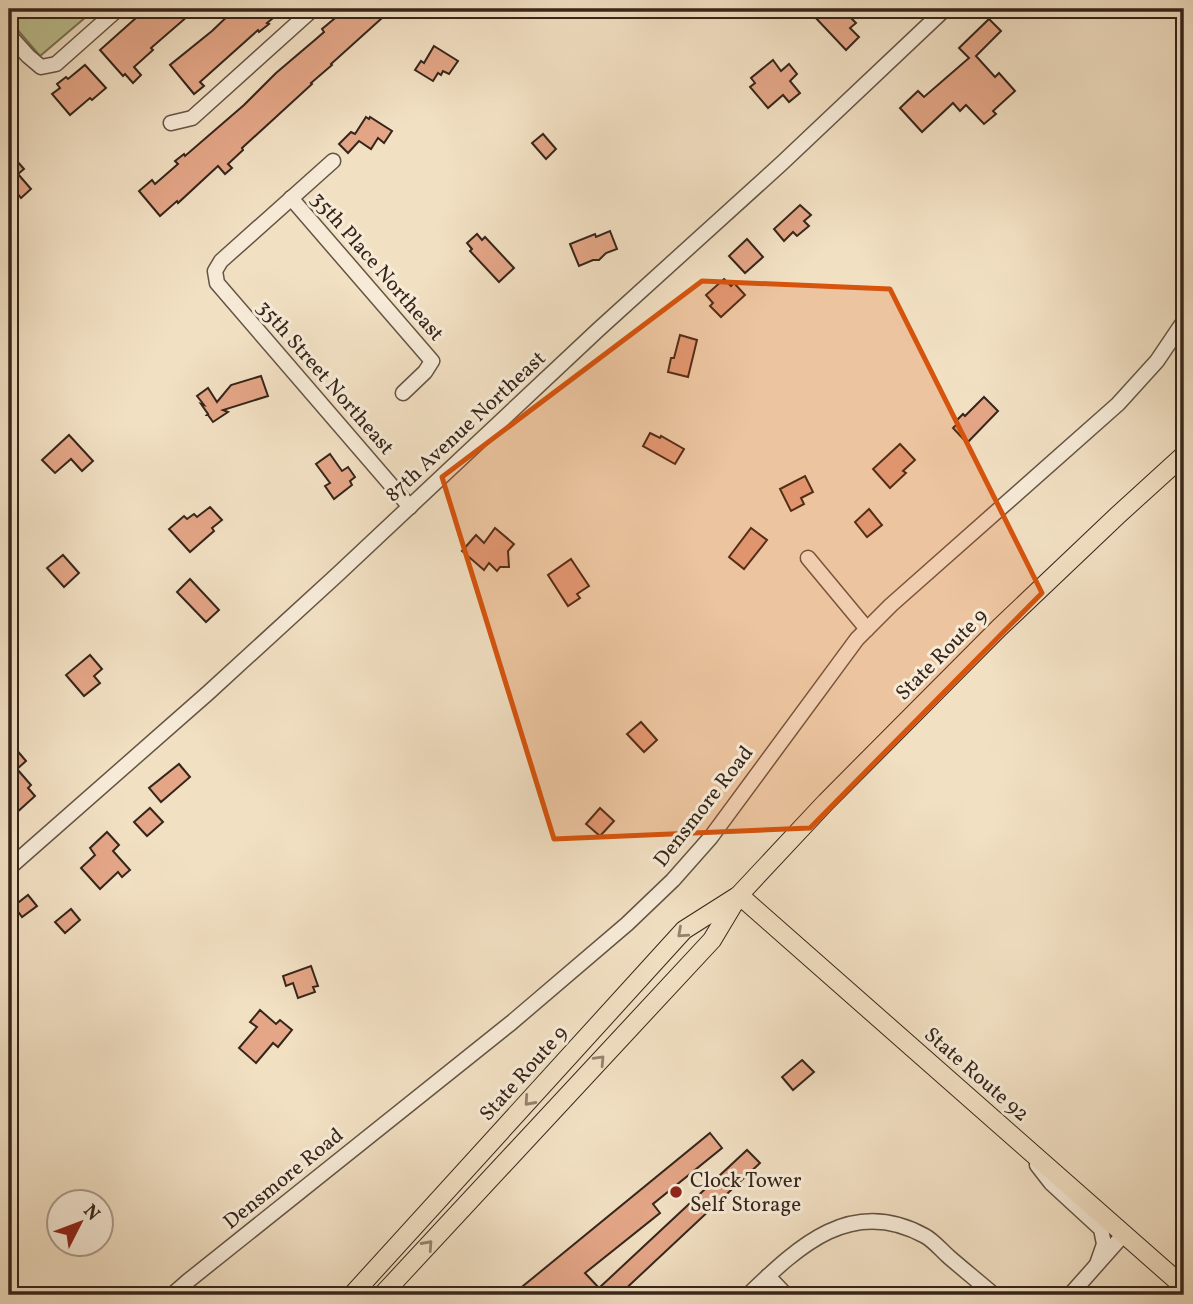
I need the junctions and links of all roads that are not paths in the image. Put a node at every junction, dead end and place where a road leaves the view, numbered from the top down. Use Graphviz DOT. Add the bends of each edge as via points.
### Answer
graph roads {
  1 [pos="118,9"];
  2 [pos="313,9"];
  3 [pos="945,9"];
  4 [pos="9,34"];
  5 [pos="171,123"];
  6 [pos="332,161"];
  7 [pos="291,198"];
  8 [pos="1184,321"];
  9 [pos="402,393"];
  10 [pos="1184,455"];
  11 [pos="410,507"];
  12 [pos="808,558"];
  13 [pos="867,629"];
  14 [pos="9,868"];
  15 [pos="739,895"];
  16 [pos="1020,1142"];
  17 [pos="1125,1234"];
  18 [pos="1097,1264"];
  19 [pos="768,1276"];
  20 [pos="1184,1287"];
  21 [pos="172,1295"];
  22 [pos="352,1295"];
  23 [pos="382,1295"];
  24 [pos="748,1295"];
  25 [pos="786,1295"];
  26 [pos="994,1295"];
  27 [pos="1070,1295"];
  1 -- 4 [label="street" via="57,64 41,67"];
  2 -- 5 [label="street" via="192,118"];
  3 -- 11 [label="street, 87th Avenue Northeast"];
  6 -- 7 [label="street"];
  7 -- 9 [label="street, 35th Place Northeast" via="432,361"];
  7 -- 11 [label="street, 35th Street Northeast" via="221,261 215,271 217,283"];
  8 -- 13 [label="street, Densmore Road" via="1157,361 1118,404"];
  10 -- 15 [label="main road, State Route 9" via="999,628"];
  11 -- 14 [label="street, 87th Avenue Northeast"];
  12 -- 13 [label="street"];
  13 -- 21 [label="street, Densmore Road" via="711,837 673,880 511,1023"];
  15 -- 16 [label="main road, State Route 92"];
  15 -- 22 [label="main road, State Route 9, one-way" via="684,930"];
  23 -- 15 [label="main road, State Route 9, one-way" via="712,940"];
  16 -- 17 [label="main road, State Route 92"];
  16 -- 18 [label="street" via="1051,1183 1101,1229 1104,1244"];
  17 -- 18 [label="street"];
  17 -- 20 [label="main road, State Route 92"];
  18 -- 27 [label="street"];
  19 -- 24 [label="street"];
  19 -- 25 [label="street"];
  19 -- 26 [label="street" via="811,1240 834,1228 881,1222 904,1226 927,1238"];
}
